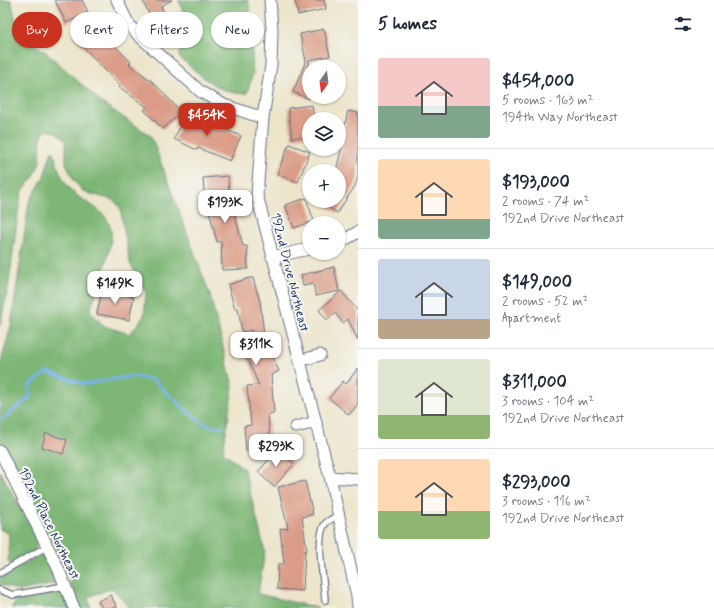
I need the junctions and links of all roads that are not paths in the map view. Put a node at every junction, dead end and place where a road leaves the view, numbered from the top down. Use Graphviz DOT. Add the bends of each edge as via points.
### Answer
graph roads {
  1 [pos="117,0"];
  2 [pos="270,0"];
  3 [pos="263,118"];
  4 [pos="358,232"];
  5 [pos="346,239"];
  6 [pos="302,251"];
  7 [pos="272,257"];
  8 [pos="320,355"];
  9 [pos="299,360"];
  10 [pos="316,422"];
  11 [pos="296,427"];
  12 [pos="0,451"];
  13 [pos="330,477"];
  14 [pos="358,479"];
  15 [pos="338,515"];
  16 [pos="46,547"];
  17 [pos="0,573"];
  18 [pos="65,586"];
  19 [pos="0,590"];
  20 [pos="325,600"];
  21 [pos="358,607"];
  22 [pos="74,608"];
  1 -- 3 [label="street" via="128,23 138,35 201,92 224,105"];
  2 -- 3 [label="street, 192nd Drive Northeast" via="271,65"];
  3 -- 7 [label="street, 192nd Drive Northeast" via="257,195"];
  4 -- 5 [label="street"];
  6 -- 7 [label="street"];
  7 -- 9 [label="street, 192nd Drive Northeast"];
  8 -- 9 [label="street"];
  9 -- 10 [label="street, 192nd Drive Northeast"];
  10 -- 11 [label="street"];
  10 -- 13 [label="street, 192nd Drive Northeast"];
  12 -- 16 [label="street, 192nd Place Northeast"];
  13 -- 14 [label="street"];
  13 -- 15 [label="street, 192nd Drive Northeast"];
  15 -- 20 [label="lane" via="326,523 322,530"];
  15 -- 21 [label="street, 192nd Drive Northeast"];
  16 -- 17 [label="lane"];
  16 -- 18 [label="street, 192nd Place Northeast"];
  18 -- 19 [label="lane" via="13,595"];
  18 -- 22 [label="street, 192nd Place Northeast"];
}
